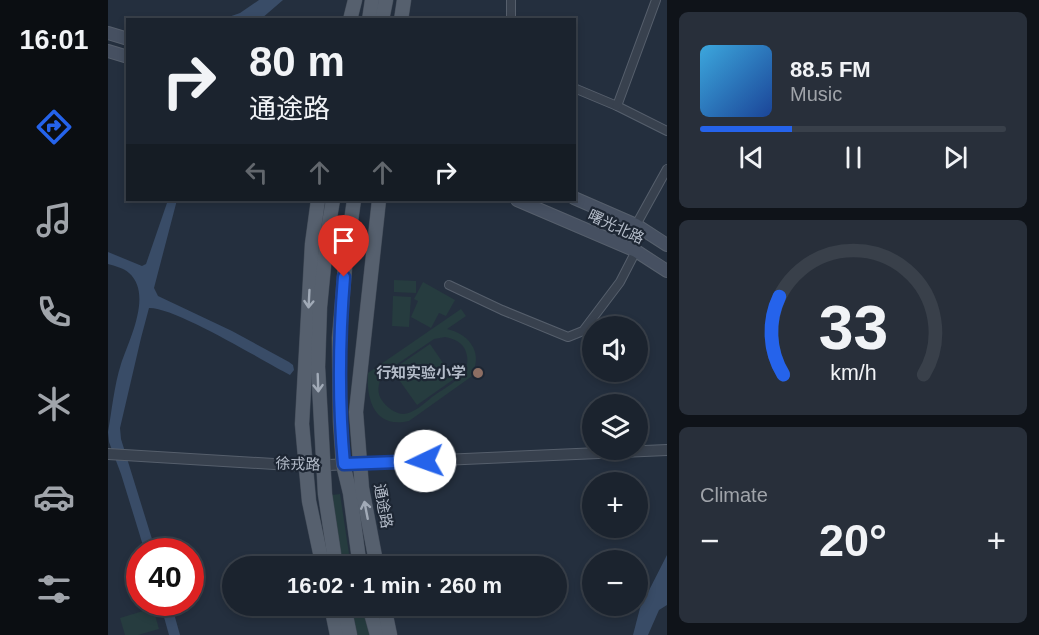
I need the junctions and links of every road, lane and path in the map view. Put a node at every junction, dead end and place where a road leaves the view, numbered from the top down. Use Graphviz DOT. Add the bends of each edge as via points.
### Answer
graph roads {
  1 [pos="355,0"];
  2 [pos="372,0"];
  3 [pos="386,0"];
  4 [pos="404,0"];
  5 [pos="511,0"];
  6 [pos="656,0"];
  7 [pos="350,18"];
  8 [pos="369,18"];
  9 [pos="382,18"];
  10 [pos="401,18"];
  11 [pos="511,18"];
  12 [pos="108,33"];
  13 [pos="126,38"];
  14 [pos="108,51"];
  15 [pos="126,56"];
  16 [pos="576,89"];
  17 [pos="617,106"];
  18 [pos="667,131"];
  19 [pos="667,169"];
  20 [pos="576,199"];
  21 [pos="318,201"];
  22 [pos="333,201"];
  23 [pos="354,201"];
  24 [pos="379,201"];
  25 [pos="519,201"];
  26 [pos="636,225"];
  27 [pos="667,245"];
  28 [pos="636,251"];
  29 [pos="667,271"];
  30 [pos="449,285"];
  31 [pos="667,450"];
  32 [pos="108,454"];
  33 [pos="344,464"];
  34 [pos="360,464"];
  35 [pos="324,465"];
  36 [pos="306,466"];
  37 [pos="321,556"];
  38 [pos="334,556"];
  39 [pos="359,556"];
  40 [pos="375,556"];
  41 [pos="333,616"];
  42 [pos="346,616"];
  43 [pos="372,616"];
  44 [pos="386,616"];
  45 [pos="337,635"];
  46 [pos="350,635"];
  47 [pos="377,635"];
  48 [pos="390,635"];
  1 -- 7 [label="main road"];
  2 -- 8 [label="main road"];
  3 -- 9 [label="main road"];
  4 -- 10 [label="main road"];
  5 -- 11 [label="street"];
  6 -- 17 [label="street"];
  12 -- 13 [label="main road"];
  14 -- 15 [label="main road"];
  16 -- 17 [label="street"];
  17 -- 18 [label="street"];
  19 -- 26 [label="street"];
  20 -- 26 [label="main road, 曙光北路"];
  21 -- 36 [label="main road, one-way" via="302,424"];
  22 -- 35 [label="main road, one-way" via="320,307 318,367"];
  23 -- 33 [label="main road, 通途路" via="339,338"];
  24 -- 34 [label="main road, 通途路" via="356,412"];
  25 -- 28 [label="main road, 曙光北路"];
  26 -- 27 [label="main road, 曙光北路"];
  28 -- 29 [label="main road, 曙光北路"];
  28 -- 30 [label="street" via="620,282 583,331 568,337"];
  31 -- 34 [label="street, 徐戎路"];
  32 -- 36 [label="street, 徐戎路"];
  33 -- 34 [label="street, 徐戎路"];
  33 -- 35 [label="street, 徐戎路"];
  33 -- 39 [label="main road, 通途路"];
  40 -- 34 [label="main road, 通途路, one-way"];
  35 -- 36 [label="street, 徐戎路"];
  35 -- 38 [label="main road"];
  36 -- 37 [label="main road"];
  41 -- 45 [label="main road"];
  42 -- 46 [label="main road"];
  43 -- 47 [label="main road"];
  44 -- 48 [label="main road"];
}
